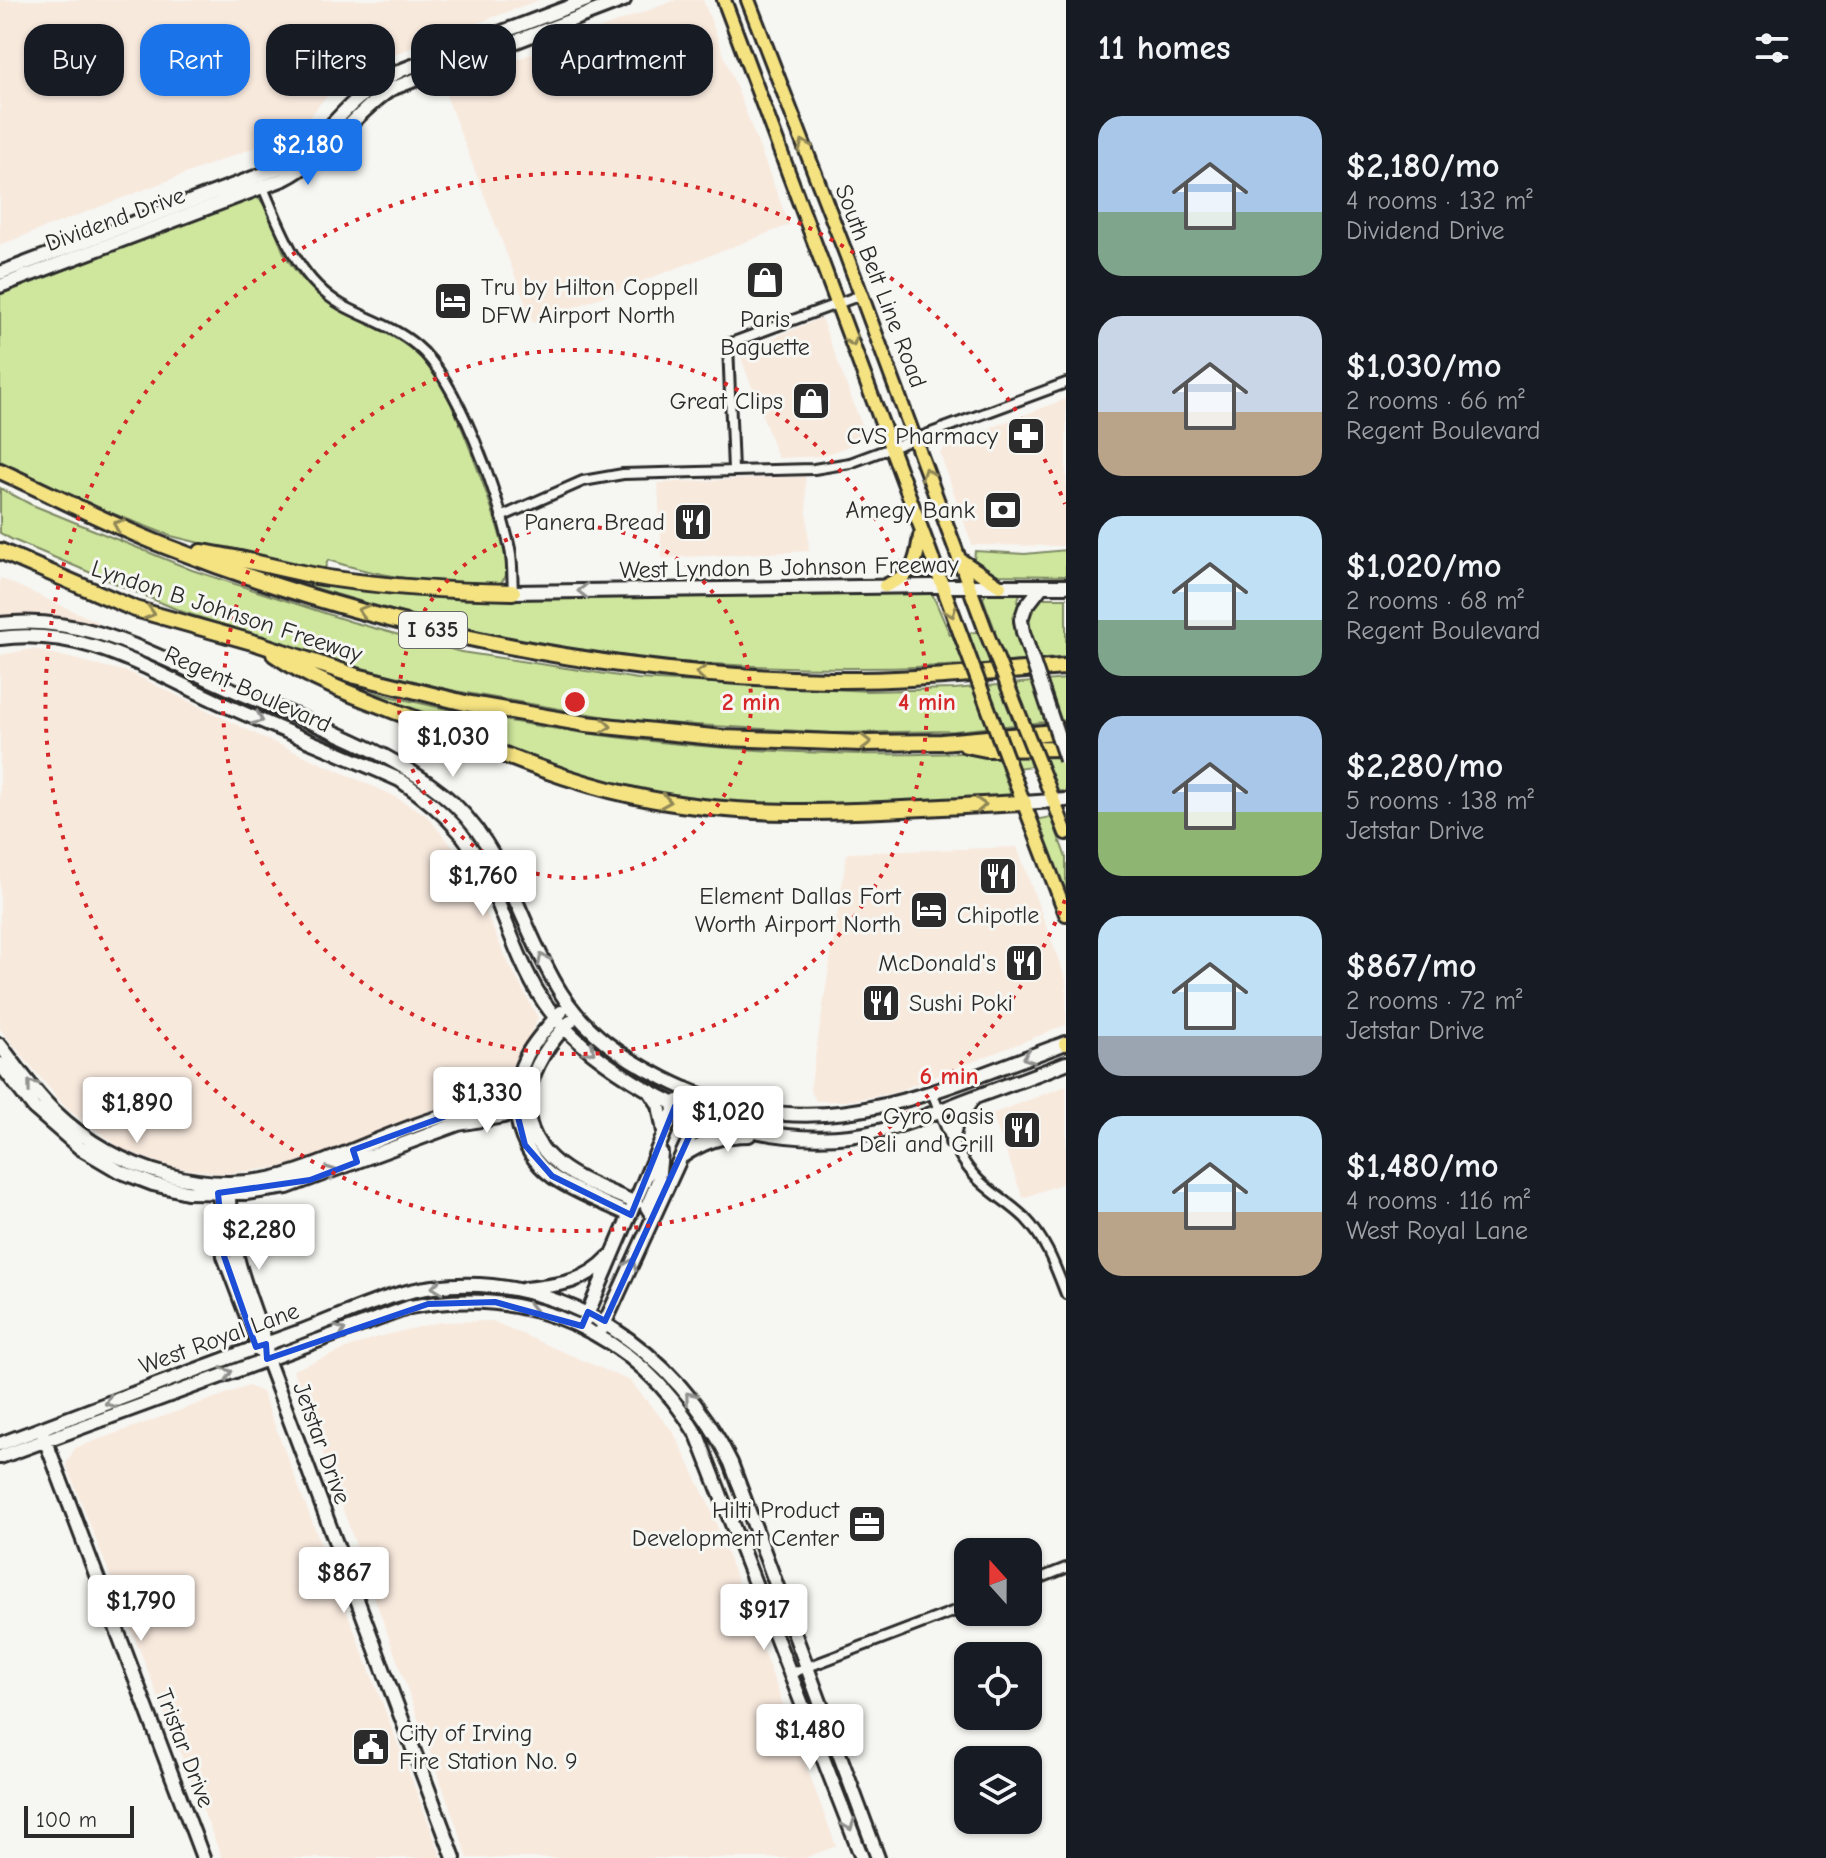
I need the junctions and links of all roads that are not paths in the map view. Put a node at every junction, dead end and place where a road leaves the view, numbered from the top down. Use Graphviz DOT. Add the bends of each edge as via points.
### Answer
graph roads {
  1 [pos="587,0"];
  2 [pos="624,0"];
  3 [pos="724,0"];
  4 [pos="748,0"];
  5 [pos="516,32"];
  6 [pos="516,35"];
  7 [pos="411,80"];
  8 [pos="261,181"];
  9 [pos="0,273"];
  10 [pos="0,286"];
  11 [pos="861,295"];
  12 [pos="838,304"];
  13 [pos="1066,383"];
  14 [pos="915,440"];
  15 [pos="891,449"];
  16 [pos="733,470"];
  17 [pos="0,471"];
  18 [pos="501,517"];
  19 [pos="921,533"];
  20 [pos="165,546"];
  21 [pos="0,551"];
  22 [pos="959,559"];
  23 [pos="885,586"];
  24 [pos="941,586"];
  25 [pos="1000,586"];
  26 [pos="1042,586"];
  27 [pos="1066,586"];
  28 [pos="969,587"];
  29 [pos="513,592"];
  30 [pos="0,624"];
  31 [pos="0,638"];
  32 [pos="259,644"];
  33 [pos="1066,667"];
  34 [pos="1066,731"];
  35 [pos="942,742"];
  36 [pos="1066,748"];
  37 [pos="1066,760"];
  38 [pos="1060,800"];
  39 [pos="1024,803"];
  40 [pos="1066,831"];
  41 [pos="1066,914"];
  42 [pos="569,1004"];
  43 [pos="577,1015"];
  44 [pos="561,1022"];
  45 [pos="1066,1043"];
  46 [pos="3,1057"];
  47 [pos="1066,1063"];
  48 [pos="686,1089"];
  49 [pos="649,1091"];
  50 [pos="932,1092"];
  51 [pos="708,1098"];
  52 [pos="974,1098"];
  53 [pos="675,1106"];
  54 [pos="518,1109"];
  55 [pos="939,1111"];
  56 [pos="699,1115"];
  57 [pos="771,1134"];
  58 [pos="663,1139"];
  59 [pos="952,1142"];
  60 [pos="679,1159"];
  61 [pos="224,1188"];
  62 [pos="633,1209"];
  63 [pos="652,1215"];
  64 [pos="617,1249"];
  65 [pos="515,1290"];
  66 [pos="1066,1294"];
  67 [pos="615,1302"];
  68 [pos="587,1312"];
  69 [pos="605,1321"];
  70 [pos="582,1326"];
  71 [pos="599,1336"];
  72 [pos="629,1338"];
  73 [pos="261,1345"];
  74 [pos="267,1359"];
  75 [pos="43,1435"];
  76 [pos="0,1444"];
  77 [pos="0,1457"];
  78 [pos="731,1463"];
  79 [pos="713,1471"];
  80 [pos="1066,1568"];
  81 [pos="1042,1577"];
  82 [pos="954,1611"];
  83 [pos="807,1667"];
  84 [pos="792,1673"];
  85 [pos="877,1855"];
  86 [pos="203,1858"];
  87 [pos="454,1858"];
  88 [pos="862,1858"];
  1 -- 5 [label="street, Dividend Drive"];
  2 -- 6 [label="street, Dividend Drive"];
  3 -- 12 [label="main road, South Belt Line Road"];
  11 -- 4 [label="main road, South Belt Line Road, one-way"];
  7 -- 8 [label="street, Dividend Drive" via="359,114 306,168"];
  8 -- 9 [label="street, Dividend Drive"];
  8 -- 10 [label="street, Dividend Drive"];
  8 -- 18 [label="street" via="295,260 317,285 340,304 416,345 441,373"];
  11 -- 12 [label="street"];
  11 -- 14 [label="main road, South Belt Line Road"];
  12 -- 15 [label="main road, South Belt Line Road, one-way"];
  12 -- 16 [label="street" via="728,344"];
  13 -- 14 [label="street"];
  14 -- 15 [label="street"];
  22 -- 14 [label="main road, South Belt Line Road, one-way"];
  15 -- 16 [label="street" via="814,469"];
  15 -- 19 [label="main road, South Belt Line Road"];
  16 -- 18 [label="street" via="623,474 583,481"];
  20 -- 17 [label="highway, Lyndon B Johnson Freeway / I 635, one-way"];
  18 -- 29 [label="street" via="511,552"];
  19 -- 23 [label="main road" via="912,568"];
  19 -- 24 [label="main road, South Belt Line Road"];
  20 -- 29 [label="highway" via="326,578"];
  33 -- 20 [label="highway, Lyndon B Johnson Freeway / I 635, one-way" via="833,680 616,664 457,637"];
  21 -- 32 [label="highway, Lyndon B Johnson Freeway, one-way" via="135,609"];
  22 -- 25 [label="main road"];
  22 -- 28 [label="main road, South Belt Line Road"];
  23 -- 24 [label="street, West Lyndon B Johnson Freeway"];
  23 -- 29 [label="street, West Lyndon B Johnson Freeway, one-way"];
  24 -- 28 [label="street, West Lyndon B Johnson Freeway"];
  24 -- 39 [label="main road, South Belt Line Road, one-way, bridge"];
  25 -- 26 [label="street, West Lyndon B Johnson Freeway"];
  25 -- 28 [label="street, West Lyndon B Johnson Freeway"];
  26 -- 27 [label="street, West Lyndon B Johnson Freeway"];
  26 -- 37 [label="street, bridge" via="1021,620"];
  28 -- 38 [label="main road, South Belt Line Road, bridge" via="1047,784"];
  42 -- 30 [label="street, Regent Boulevard, one-way" via="486,845 458,808 411,771 123,640 65,625"];
  31 -- 44 [label="street, Regent Boulevard, one-way" via="48,636 105,648 400,780 447,818 472,851 523,963"];
  32 -- 35 [label="highway, Lyndon B Johnson Freeway, one-way" via="369,680 586,724 723,738"];
  32 -- 39 [label="highway, one-way" via="303,674 525,763 636,796 773,811"];
  34 -- 35 [label="highway, Lyndon B Johnson Freeway"];
  35 -- 36 [label="highway" via="986,749"];
  38 -- 39 [label="street"];
  38 -- 40 [label="main road, South Belt Line Road"];
  39 -- 41 [label="main road, South Belt Line Road"];
  42 -- 43 [label="street, Regent Boulevard"];
  42 -- 44 [label="street"];
  43 -- 44 [label="street"];
  43 -- 48 [label="street, Regent Boulevard" via="614,1050"];
  44 -- 49 [label="street, Regent Boulevard, one-way" via="600,1059"];
  44 -- 54 [label="street"];
  45 -- 50 [label="street, Regent Boulevard, one-way"];
  46 -- 61 [label="street" via="53,1110 98,1146 154,1172"];
  47 -- 52 [label="street, Regent Boulevard"];
  48 -- 51 [label="street, Regent Boulevard"];
  48 -- 53 [label="street"];
  49 -- 53 [label="street, Regent Boulevard"];
  49 -- 58 [label="street" via="659,1105"];
  50 -- 51 [label="street, Regent Boulevard" via="871,1110 831,1114 748,1110"];
  50 -- 55 [label="street"];
  51 -- 56 [label="street"];
  52 -- 55 [label="street, Regent Boulevard"];
  52 -- 59 [label="street" via="956,1122"];
  53 -- 56 [label="street, Regent Boulevard"];
  53 -- 58 [label="street"];
  54 -- 61 [label="street" via="355,1156 310,1180"];
  54 -- 62 [label="street" via="545,1152 572,1181"];
  55 -- 57 [label="street, Regent Boulevard" via="860,1134"];
  55 -- 59 [label="street"];
  56 -- 57 [label="street, Regent Boulevard"];
  56 -- 60 [label="street"];
  57 -- 60 [label="street" via="715,1138"];
  58 -- 62 [label="street"];
  58 -- 63 [label="street" via="658,1181 647,1207"];
  59 -- 66 [label="street" via="973,1174 1044,1242"];
  60 -- 63 [label="street"];
  61 -- 73 [label="street, Jetstar Drive" via="234,1254"];
  62 -- 64 [label="street"];
  67 -- 63 [label="street, one-way"];
  64 -- 65 [label="street" via="585,1278"];
  64 -- 68 [label="street"];
  65 -- 68 [label="street, West Royal Lane"];
  65 -- 73 [label="street, West Royal Lane, one-way" via="463,1285 415,1291"];
  67 -- 69 [label="street"];
  67 -- 72 [label="street" via="619,1325"];
  68 -- 69 [label="street, West Royal Lane"];
  68 -- 70 [label="street"];
  69 -- 71 [label="street"];
  69 -- 72 [label="street, West Royal Lane"];
  70 -- 71 [label="street, West Royal Lane"];
  74 -- 70 [label="street, West Royal Lane, one-way" via="410,1307 466,1299 523,1308"];
  71 -- 79 [label="street, West Royal Lane" via="666,1390 683,1411"];
  78 -- 72 [label="street, West Royal Lane, one-way" via="692,1398"];
  73 -- 74 [label="street, Jetstar Drive"];
  73 -- 75 [label="street, West Royal Lane, one-way"];
  75 -- 74 [label="street, West Royal Lane, one-way"];
  74 -- 87 [label="street, Jetstar Drive"];
  75 -- 76 [label="street, West Royal Lane"];
  75 -- 77 [label="street, West Royal Lane"];
  75 -- 86 [label="street, Tristar Drive"];
  78 -- 79 [label="street"];
  78 -- 83 [label="street, West Royal Lane"];
  79 -- 84 [label="street, West Royal Lane"];
  80 -- 81 [label="street"];
  82 -- 83 [label="street"];
  83 -- 84 [label="street"];
  83 -- 85 [label="street, West Royal Lane"];
  84 -- 88 [label="street, West Royal Lane, one-way"];
  85 -- 88 [label="street"];
}
